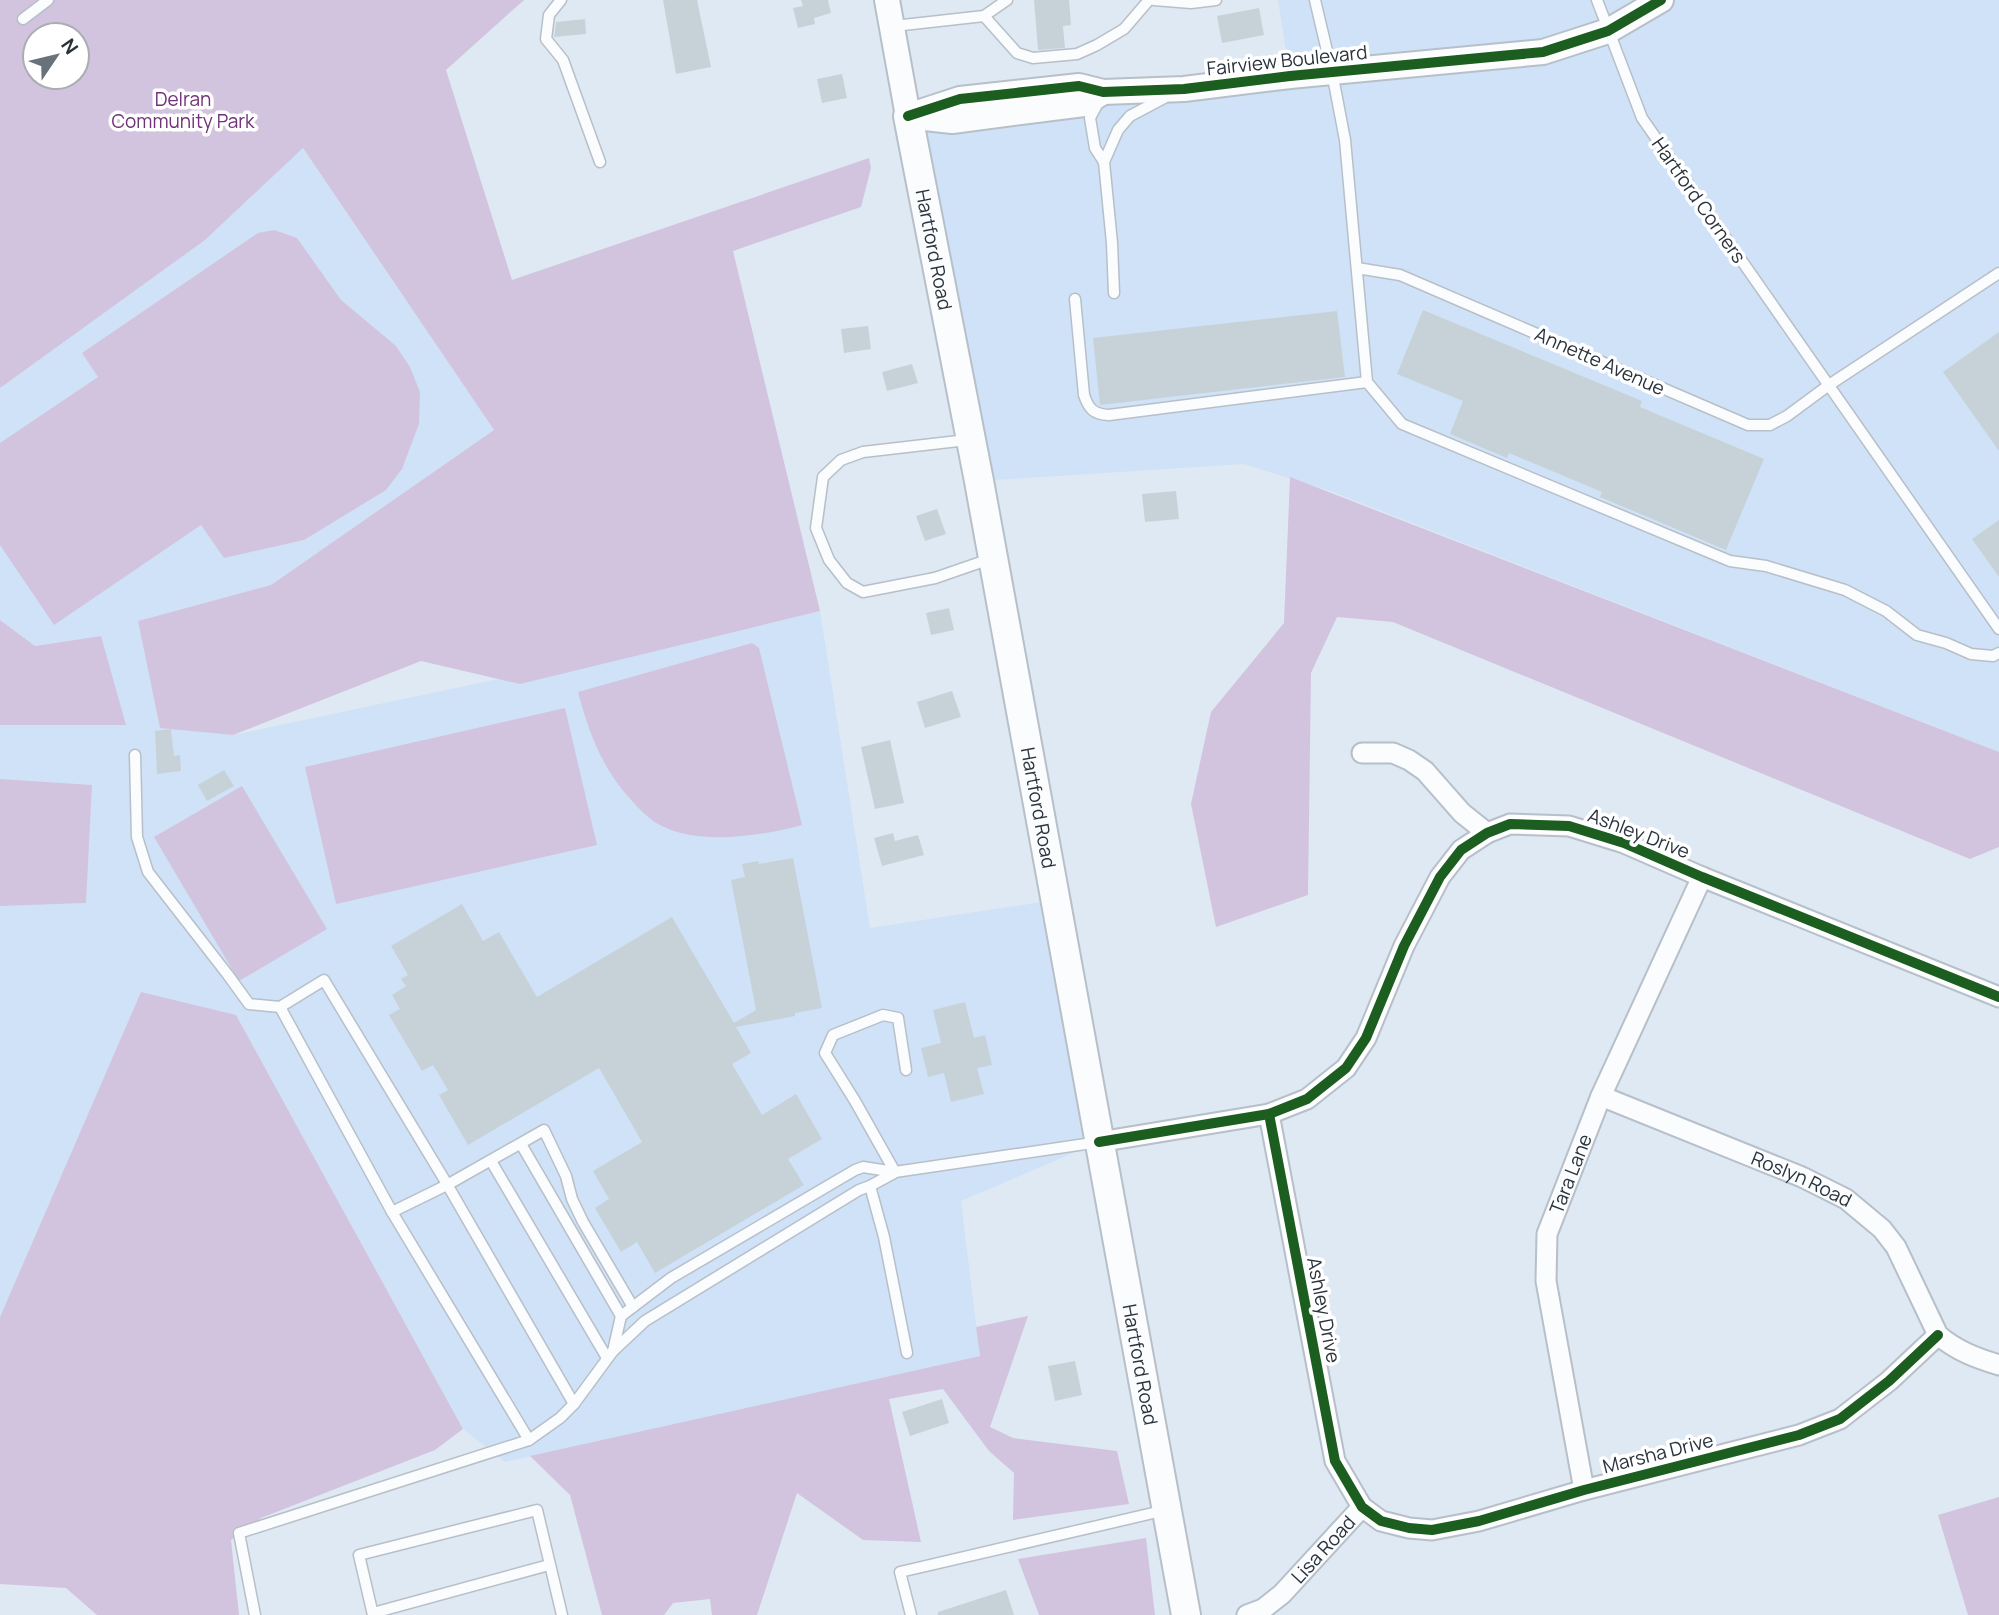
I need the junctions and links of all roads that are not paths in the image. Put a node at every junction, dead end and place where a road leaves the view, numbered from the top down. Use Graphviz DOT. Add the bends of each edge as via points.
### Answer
graph roads {
  1 [pos="48,0"];
  2 [pos="561,0"];
  3 [pos="887,0"];
  4 [pos="1006,0"];
  5 [pos="1149,0"];
  6 [pos="1154,0"];
  7 [pos="1216,0"];
  8 [pos="1315,0"];
  9 [pos="1597,0"];
  10 [pos="1661,0"];
  11 [pos="984,16"];
  12 [pos="23,19"];
  13 [pos="892,26"];
  14 [pos="1608,31"];
  15 [pos="1332,72"];
  16 [pos="1184,89"];
  17 [pos="1103,92"];
  18 [pos="908,116"];
  19 [pos="600,162"];
  20 [pos="1104,162"];
  21 [pos="1357,268"];
  22 [pos="1999,273"];
  23 [pos="1114,293"];
  24 [pos="1075,299"];
  25 [pos="1367,382"];
  26 [pos="1829,385"];
  27 [pos="971,440"];
  28 [pos="993,558"];
  29 [pos="1999,629"];
  30 [pos="1999,653"];
  31 [pos="1362,753"];
  32 [pos="135,755"];
  33 [pos="1487,833"];
  34 [pos="1702,877"];
  35 [pos="1999,997"];
  36 [pos="279,1007"];
  37 [pos="906,1070"];
  38 [pos="1601,1096"];
  39 [pos="1269,1114"];
  40 [pos="1099,1142"];
  41 [pos="522,1144"];
  42 [pos="491,1161"];
  43 [pos="895,1172"];
  44 [pos="447,1185"];
  45 [pos="870,1186"];
  46 [pos="392,1212"];
  47 [pos="633,1307"];
  48 [pos="621,1316"];
  49 [pos="1938,1335"];
  50 [pos="907,1353"];
  51 [pos="610,1354"];
  52 [pos="1999,1365"];
  53 [pos="574,1404"];
  54 [pos="529,1440"];
  55 [pos="1584,1490"];
  56 [pos="1362,1507"];
  57 [pos="1167,1510"];
  58 [pos="549,1565"];
  59 [pos="373,1614"];
  60 [pos="255,1615"];
  61 [pos="562,1615"];
  62 [pos="911,1615"];
  63 [pos="1186,1615"];
  64 [pos="1247,1615"];
  1 -- 12 [label="lane"];
  2 -- 19 [label="lane" via="549,15 546,39 563,60"];
  3 -- 13 [label="street, Hartford Road"];
  4 -- 11 [label="lane"];
  5 -- 11 [label="lane" via="1124,29 1077,54 1033,58 1017,53"];
  6 -- 7 [label="lane"];
  8 -- 15 [label="lane"];
  9 -- 14 [label="lane, Hartford Corners"];
  10 -- 14 [label="street, Fairview Boulevard"];
  11 -- 13 [label="lane"];
  13 -- 18 [label="street, Hartford Road"];
  14 -- 15 [label="street, Fairview Boulevard" via="1543,52"];
  14 -- 26 [label="lane, Hartford Corners" via="1642,118"];
  15 -- 16 [label="street, Fairview Boulevard"];
  15 -- 21 [label="lane" via="1345,140"];
  16 -- 17 [label="street, Fairview Boulevard"];
  16 -- 20 [label="lane" via="1130,116 1118,130"];
  17 -- 18 [label="street, Fairview Boulevard" via="1084,104 965,120"];
  17 -- 20 [label="lane" via="1090,118"];
  18 -- 27 [label="main road, Hartford Road"];
  20 -- 23 [label="lane"];
  21 -- 25 [label="lane"];
  21 -- 26 [label="lane, Annette Avenue" via="1401,275 1748,425 1770,425"];
  22 -- 26 [label="lane, Annette Avenue"];
  24 -- 25 [label="lane" via="1084,395 1087,406 1098,415"];
  25 -- 30 [label="lane" via="1402,424 1730,561 1766,566 1845,590 1886,611 1917,635 1971,654"];
  26 -- 29 [label="lane, Hartford Corners"];
  27 -- 28 [label="main road, Hartford Road"];
  27 -- 28 [label="lane" via="863,452 841,460 822,477 816,528 829,559 847,583 863,592 935,578"];
  28 -- 40 [label="main road, Hartford Road"];
  31 -- 33 [label="street" via="1393,753 1409,760"];
  32 -- 36 [label="lane" via="137,837 148,872 248,1004"];
  33 -- 34 [label="street, Ashley Drive" via="1510,824 1569,826 1624,843"];
  33 -- 39 [label="street, Ashley Drive" via="1461,850 1440,877 1404,946 1366,1038 1346,1068 1307,1099"];
  34 -- 35 [label="street, Ashley Drive"];
  34 -- 38 [label="street, Tara Lane"];
  36 -- 44 [label="lane" via="324,980"];
  36 -- 46 [label="lane"];
  37 -- 43 [label="lane" via="898,1018 883,1015 833,1035 825,1053"];
  38 -- 49 [label="street, Roslyn Road" via="1846,1199 1896,1247"];
  38 -- 55 [label="street, Tara Lane" via="1547,1234 1546,1281"];
  39 -- 40 [label="street, Ashley Drive"];
  39 -- 56 [label="street, Ashley Drive" via="1335,1461"];
  40 -- 43 [label="lane"];
  40 -- 57 [label="main road, Hartford Road"];
  41 -- 42 [label="lane"];
  41 -- 47 [label="lane" via="544,1130 583,1222"];
  41 -- 48 [label="lane"];
  42 -- 44 [label="lane"];
  42 -- 51 [label="lane"];
  43 -- 45 [label="lane"];
  43 -- 47 [label="lane" via="855,1170 671,1278"];
  44 -- 46 [label="lane"];
  44 -- 53 [label="lane"];
  45 -- 50 [label="lane"];
  45 -- 51 [label="lane" via="645,1321"];
  46 -- 54 [label="lane"];
  47 -- 48 [label="lane"];
  48 -- 51 [label="lane"];
  49 -- 52 [label="street" via="1965,1353"];
  49 -- 55 [label="street, Marsha Drive" via="1840,1419 1799,1435"];
  51 -- 53 [label="lane"];
  53 -- 54 [label="lane"];
  54 -- 60 [label="lane" via="239,1533"];
  55 -- 56 [label="street, Marsha Drive" via="1432,1530 1381,1521"];
  56 -- 64 [label="street, Lisa Road" via="1282,1594"];
  57 -- 62 [label="lane" via="900,1572"];
  57 -- 63 [label="main road, Hartford Road"];
  58 -- 59 [label="lane"];
  58 -- 59 [label="lane" via="537,1510 359,1555"];
  58 -- 61 [label="lane"];
}
